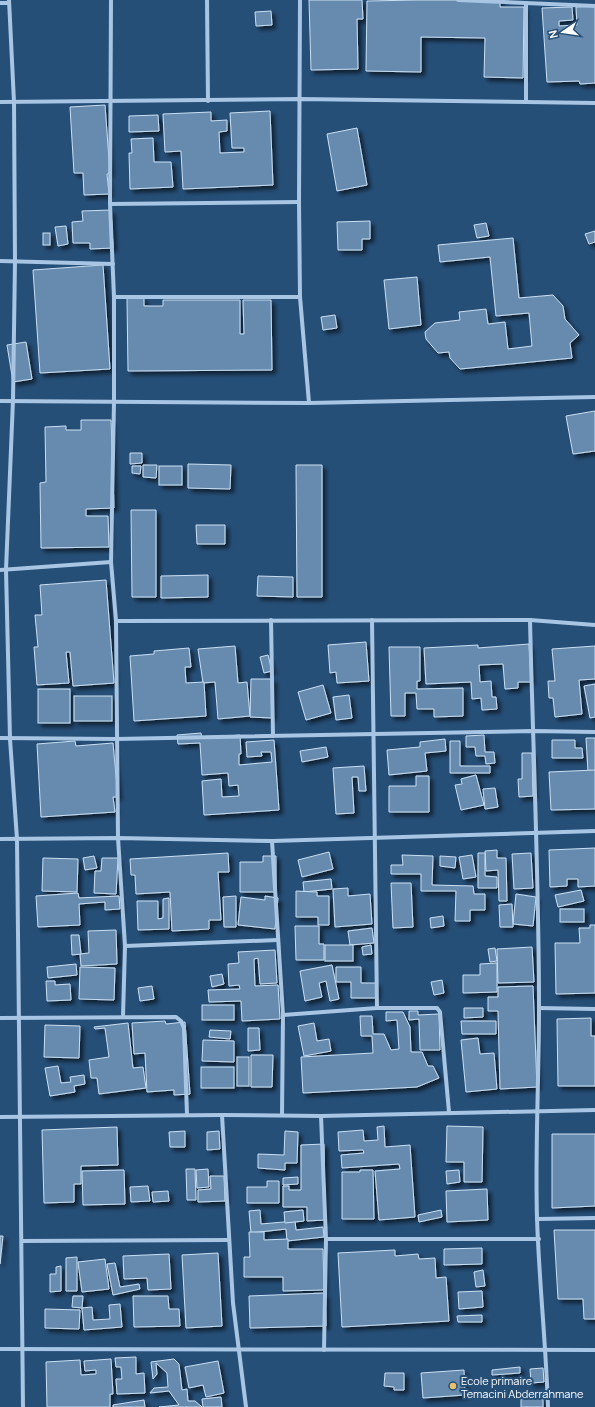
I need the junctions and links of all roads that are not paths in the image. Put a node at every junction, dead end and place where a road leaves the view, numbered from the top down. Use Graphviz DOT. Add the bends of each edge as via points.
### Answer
graph roads {
  1 [pos="111,0"];
  2 [pos="207,0"];
  3 [pos="300,0"];
  4 [pos="459,0"];
  5 [pos="9,2"];
  6 [pos="0,3"];
  7 [pos="526,3"];
  8 [pos="595,6"];
  9 [pos="299,99"];
  10 [pos="111,100"];
  11 [pos="208,101"];
  12 [pos="0,102"];
  13 [pos="14,102"];
  14 [pos="526,102"];
  15 [pos="595,103"];
  16 [pos="299,202"];
  17 [pos="110,204"];
  18 [pos="0,261"];
  19 [pos="15,261"];
  20 [pos="113,264"];
  21 [pos="114,296"];
  22 [pos="300,297"];
  23 [pos="595,397"];
  24 [pos="13,400"];
  25 [pos="0,401"];
  26 [pos="114,402"];
  27 [pos="309,403"];
  28 [pos="111,562"];
  29 [pos="0,570"];
  30 [pos="6,570"];
  31 [pos="116,620"];
  32 [pos="271,620"];
  33 [pos="372,620"];
  34 [pos="530,620"];
  35 [pos="595,625"];
  36 [pos="533,731"];
  37 [pos="595,732"];
  38 [pos="373,733"];
  39 [pos="272,736"];
  40 [pos="0,738"];
  41 [pos="10,738"];
  42 [pos="116,739"];
  43 [pos="595,831"];
  44 [pos="537,833"];
  45 [pos="375,836"];
  46 [pos="118,838"];
  47 [pos="0,839"];
  48 [pos="17,839"];
  49 [pos="272,840"];
  50 [pos="277,940"];
  51 [pos="125,946"];
  52 [pos="377,1008"];
  53 [pos="539,1008"];
  54 [pos="595,1008"];
  55 [pos="283,1015"];
  56 [pos="123,1016"];
  57 [pos="0,1018"];
  58 [pos="19,1018"];
  59 [pos="536,1110"];
  60 [pos="595,1110"];
  61 [pos="449,1112"];
  62 [pos="187,1115"];
  63 [pos="222,1115"];
  64 [pos="282,1115"];
  65 [pos="321,1116"];
  66 [pos="0,1117"];
  67 [pos="20,1117"];
  68 [pos="595,1218"];
  69 [pos="537,1219"];
  70 [pos="326,1239"];
  71 [pos="229,1240"];
  72 [pos="539,1240"];
  73 [pos="22,1241"];
  74 [pos="22,1348"];
  75 [pos="0,1349"];
  76 [pos="238,1349"];
  77 [pos="324,1350"];
  78 [pos="595,1350"];
  79 [pos="546,1351"];
  80 [pos="23,1407"];
  81 [pos="246,1407"];
  82 [pos="548,1407"];
  1 -- 10 [label="street"];
  2 -- 11 [label="street"];
  3 -- 9 [label="street"];
  4 -- 7 [label="street"];
  5 -- 6 [label="street"];
  5 -- 13 [label="street"];
  7 -- 8 [label="street"];
  7 -- 14 [label="street"];
  9 -- 11 [label="street"];
  9 -- 14 [label="street"];
  9 -- 16 [label="street"];
  10 -- 11 [label="street"];
  10 -- 13 [label="street"];
  10 -- 17 [label="street"];
  12 -- 13 [label="street"];
  13 -- 19 [label="street"];
  14 -- 15 [label="street"];
  16 -- 17 [label="street"];
  16 -- 22 [label="street"];
  17 -- 20 [label="street"];
  18 -- 19 [label="street"];
  19 -- 20 [label="street"];
  19 -- 24 [label="street"];
  20 -- 21 [label="street"];
  21 -- 22 [label="street"];
  21 -- 26 [label="street"];
  22 -- 27 [label="street"];
  23 -- 27 [label="street"];
  24 -- 25 [label="street"];
  24 -- 26 [label="street"];
  24 -- 30 [label="street"];
  26 -- 27 [label="street"];
  26 -- 28 [label="street"];
  28 -- 30 [label="street"];
  28 -- 31 [label="street"];
  29 -- 30 [label="street"];
  30 -- 41 [label="street"];
  31 -- 32 [label="street"];
  31 -- 42 [label="street"];
  32 -- 33 [label="street"];
  32 -- 39 [label="street"];
  33 -- 34 [label="street"];
  33 -- 38 [label="street"];
  34 -- 35 [label="street"];
  34 -- 36 [label="street"];
  36 -- 37 [label="street"];
  36 -- 38 [label="street"];
  36 -- 44 [label="street"];
  38 -- 39 [label="street"];
  38 -- 45 [label="street"];
  39 -- 42 [label="street"];
  40 -- 41 [label="street"];
  41 -- 42 [label="street"];
  41 -- 48 [label="street"];
  42 -- 46 [label="street"];
  43 -- 44 [label="street"];
  44 -- 45 [label="street"];
  44 -- 53 [label="street"];
  45 -- 49 [label="street"];
  45 -- 52 [label="street"];
  46 -- 48 [label="street"];
  46 -- 49 [label="street"];
  46 -- 51 [label="street"];
  47 -- 48 [label="street"];
  48 -- 58 [label="street"];
  49 -- 50 [label="street"];
  50 -- 51 [label="street"];
  50 -- 55 [label="street"];
  51 -- 56 [label="street"];
  52 -- 55 [label="street"];
  52 -- 61 [label="street" via="437,1008 440,1012"];
  53 -- 54 [label="street"];
  53 -- 59 [label="street"];
  55 -- 64 [label="street"];
  56 -- 58 [label="street"];
  56 -- 62 [label="street" via="170,1016 181,1021 184,1028"];
  57 -- 58 [label="street"];
  58 -- 67 [label="street"];
  59 -- 60 [label="street"];
  59 -- 61 [label="street"];
  59 -- 69 [label="street"];
  61 -- 65 [label="street"];
  62 -- 63 [label="street"];
  62 -- 67 [label="street"];
  63 -- 64 [label="street"];
  63 -- 71 [label="street"];
  64 -- 65 [label="street"];
  65 -- 70 [label="street"];
  66 -- 67 [label="street"];
  67 -- 73 [label="street"];
  68 -- 69 [label="street"];
  69 -- 72 [label="street"];
  70 -- 72 [label="street"];
  70 -- 77 [label="street"];
  71 -- 73 [label="street"];
  71 -- 76 [label="street"];
  72 -- 79 [label="street" via="540,1294"];
  73 -- 74 [label="street"];
  74 -- 75 [label="street"];
  74 -- 76 [label="street"];
  74 -- 80 [label="street"];
  76 -- 77 [label="street"];
  76 -- 81 [label="street"];
  77 -- 79 [label="street"];
  78 -- 79 [label="street"];
  79 -- 82 [label="street"];
}
